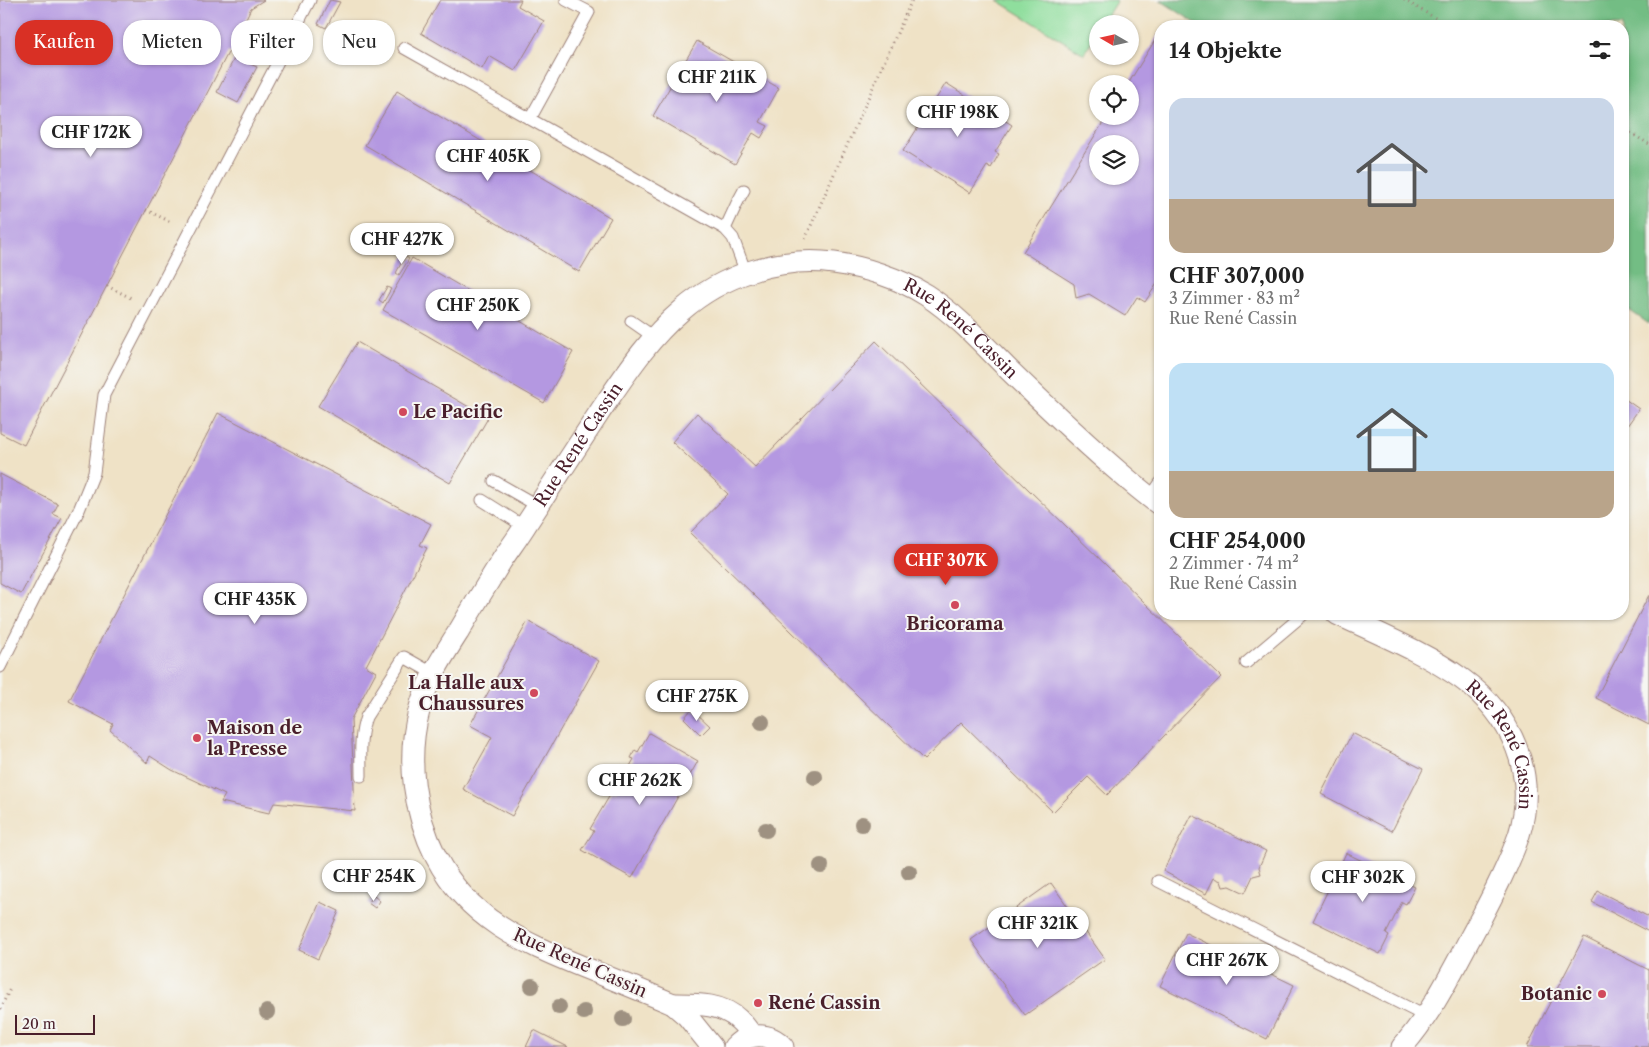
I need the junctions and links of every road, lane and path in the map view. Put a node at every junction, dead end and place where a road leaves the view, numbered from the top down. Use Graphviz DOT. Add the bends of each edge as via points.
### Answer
graph roads {
  1 [pos="310,0"];
  2 [pos="566,0"];
  3 [pos="912,0"];
  4 [pos="1404,0"];
  5 [pos="1439,20"];
  6 [pos="404,48"];
  7 [pos="530,119"];
  8 [pos="1629,132"];
  9 [pos="1649,144"];
  10 [pos="744,190"];
  11 [pos="146,210"];
  12 [pos="725,229"];
  13 [pos="189,231"];
  14 [pos="795,262"];
  15 [pos="746,273"];
  16 [pos="107,286"];
  17 [pos="150,308"];
  18 [pos="631,320"];
  19 [pos="654,337"];
  20 [pos="494,481"];
  21 [pos="1154,494"];
  22 [pos="482,500"];
  23 [pos="538,506"];
  24 [pos="525,527"];
  25 [pos="1297,620"];
  26 [pos="1349,620"];
  27 [pos="1246,663"];
  28 [pos="0,667"];
  29 [pos="434,674"];
  30 [pos="361,776"];
  31 [pos="1158,881"];
  32 [pos="10,989"];
  33 [pos="673,1004"];
  34 [pos="0,1009"];
  35 [pos="1425,1016"];
  36 [pos="743,1041"];
  37 [pos="712,1047"];
  38 [pos="783,1047"];
  39 [pos="1402,1047"];
  1 -- 13 [label="lane"];
  2 -- 7 [label="lane" via="589,12"];
  3 -- 14 [label="path"];
  4 -- 5 [label="path"];
  6 -- 7 [label="lane"];
  7 -- 12 [label="lane"];
  8 -- 9 [label="path"];
  10 -- 12 [label="lane"];
  11 -- 13 [label="path"];
  12 -- 15 [label="lane" via="733,238"];
  13 -- 17 [label="lane"];
  14 -- 15 [label="street, Rue René Cassin"];
  14 -- 21 [label="street, Rue René Cassin" via="835,263 862,269 924,294 969,331 1057,418"];
  15 -- 19 [label="street, Rue René Cassin" via="711,289 681,310"];
  16 -- 17 [label="path"];
  17 -- 28 [label="lane" via="104,395 94,473 80,510"];
  18 -- 19 [label="lane"];
  19 -- 23 [label="street, Rue René Cassin" via="628,370"];
  20 -- 23 [label="lane"];
  22 -- 24 [label="lane"];
  23 -- 24 [label="street, Rue René Cassin"];
  24 -- 29 [label="street, Rue René Cassin"];
  25 -- 27 [label="lane"];
  26 -- 35 [label="street, Rue René Cassin" via="1442,666 1480,693 1510,731 1523,770 1523,813 1510,859"];
  29 -- 30 [label="lane" via="404,657 362,726"];
  29 -- 33 [label="street, Rue René Cassin" via="416,724 413,775 426,832 446,873 474,906 518,939"];
  31 -- 35 [label="lane"];
  32 -- 34 [label="path"];
  33 -- 36 [label="street, Rue René Cassin" via="720,1009 737,1018"];
  33 -- 37 [label="street, Rue René Cassin"];
  35 -- 39 [label="street, Rue René Cassin"];
  36 -- 38 [label="street, Rue René Cassin" via="766,1036"];
}
